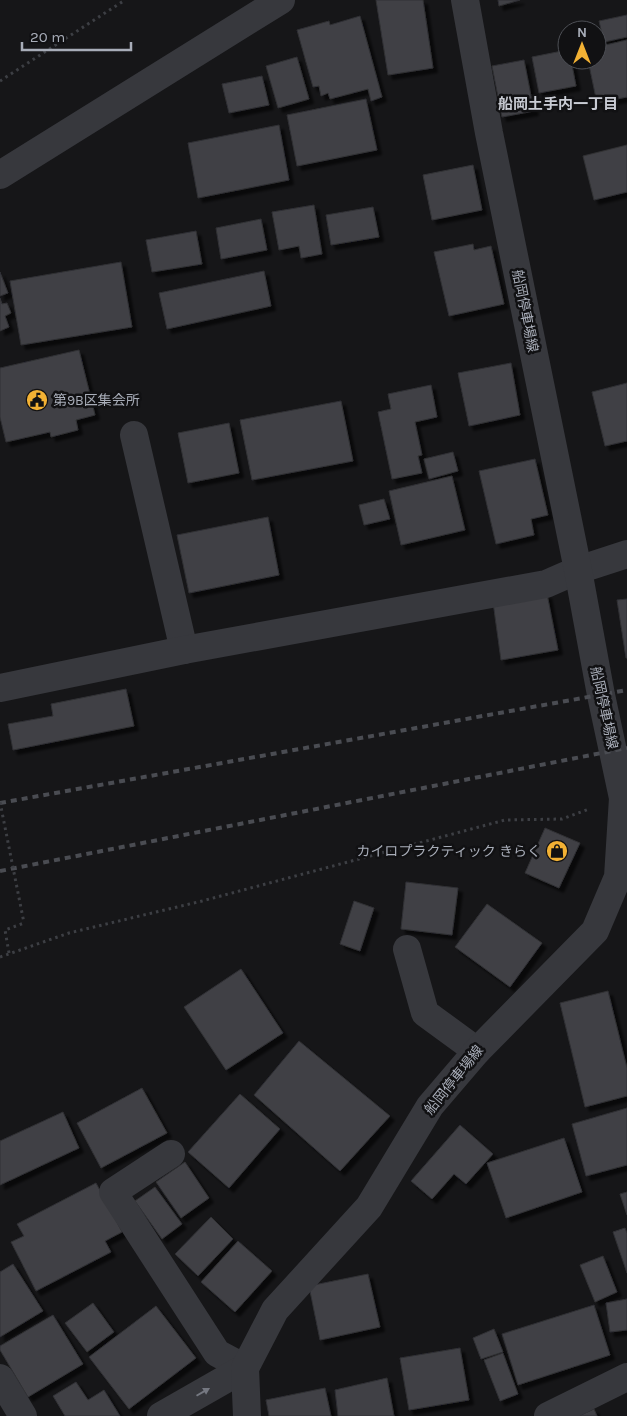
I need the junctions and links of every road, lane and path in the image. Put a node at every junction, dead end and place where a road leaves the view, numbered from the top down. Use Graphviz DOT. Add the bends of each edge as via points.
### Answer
graph roads {
  1 [pos="126,0"];
  2 [pos="281,0"];
  3 [pos="465,0"];
  4 [pos="0,81"];
  5 [pos="0,175"];
  6 [pos="134,435"];
  7 [pos="627,554"];
  8 [pos="578,570"];
  9 [pos="184,650"];
  10 [pos="0,688"];
  11 [pos="623,798"];
  12 [pos="0,802"];
  13 [pos="407,950"];
  14 [pos="9,953"];
  15 [pos="0,957"];
  16 [pos="477,1051"];
  17 [pos="171,1154"];
  18 [pos="245,1368"];
  19 [pos="627,1377"];
  20 [pos="0,1378"];
  21 [pos="23,1416"];
  22 [pos="161,1416"];
  23 [pos="247,1416"];
  24 [pos="548,1416"];
  1 -- 4 [label="path"];
  2 -- 5 [label="street"];
  3 -- 8 [label="street, 船岡停車場線"];
  6 -- 9 [label="street"];
  7 -- 8 [label="street"];
  8 -- 9 [label="street" via="546,584"];
  8 -- 11 [label="street, 船岡停車場線"];
  9 -- 10 [label="street"];
  11 -- 14 [label="path" via="562,819 505,820 69,933"];
  11 -- 16 [label="street, 船岡停車場線" via="618,877 595,931"];
  12 -- 14 [label="path, bridge" via="24,923 5,930"];
  13 -- 16 [label="street" via="425,1013"];
  14 -- 15 [label="path"];
  16 -- 18 [label="street, 船岡停車場線" via="430,1106 369,1208 275,1310"];
  17 -- 18 [label="street" via="113,1192 216,1353"];
  22 -- 18 [label="street, one-way"];
  18 -- 23 [label="street, 船岡停車場線"];
  19 -- 24 [label="street"];
  20 -- 21 [label="street"];
}
